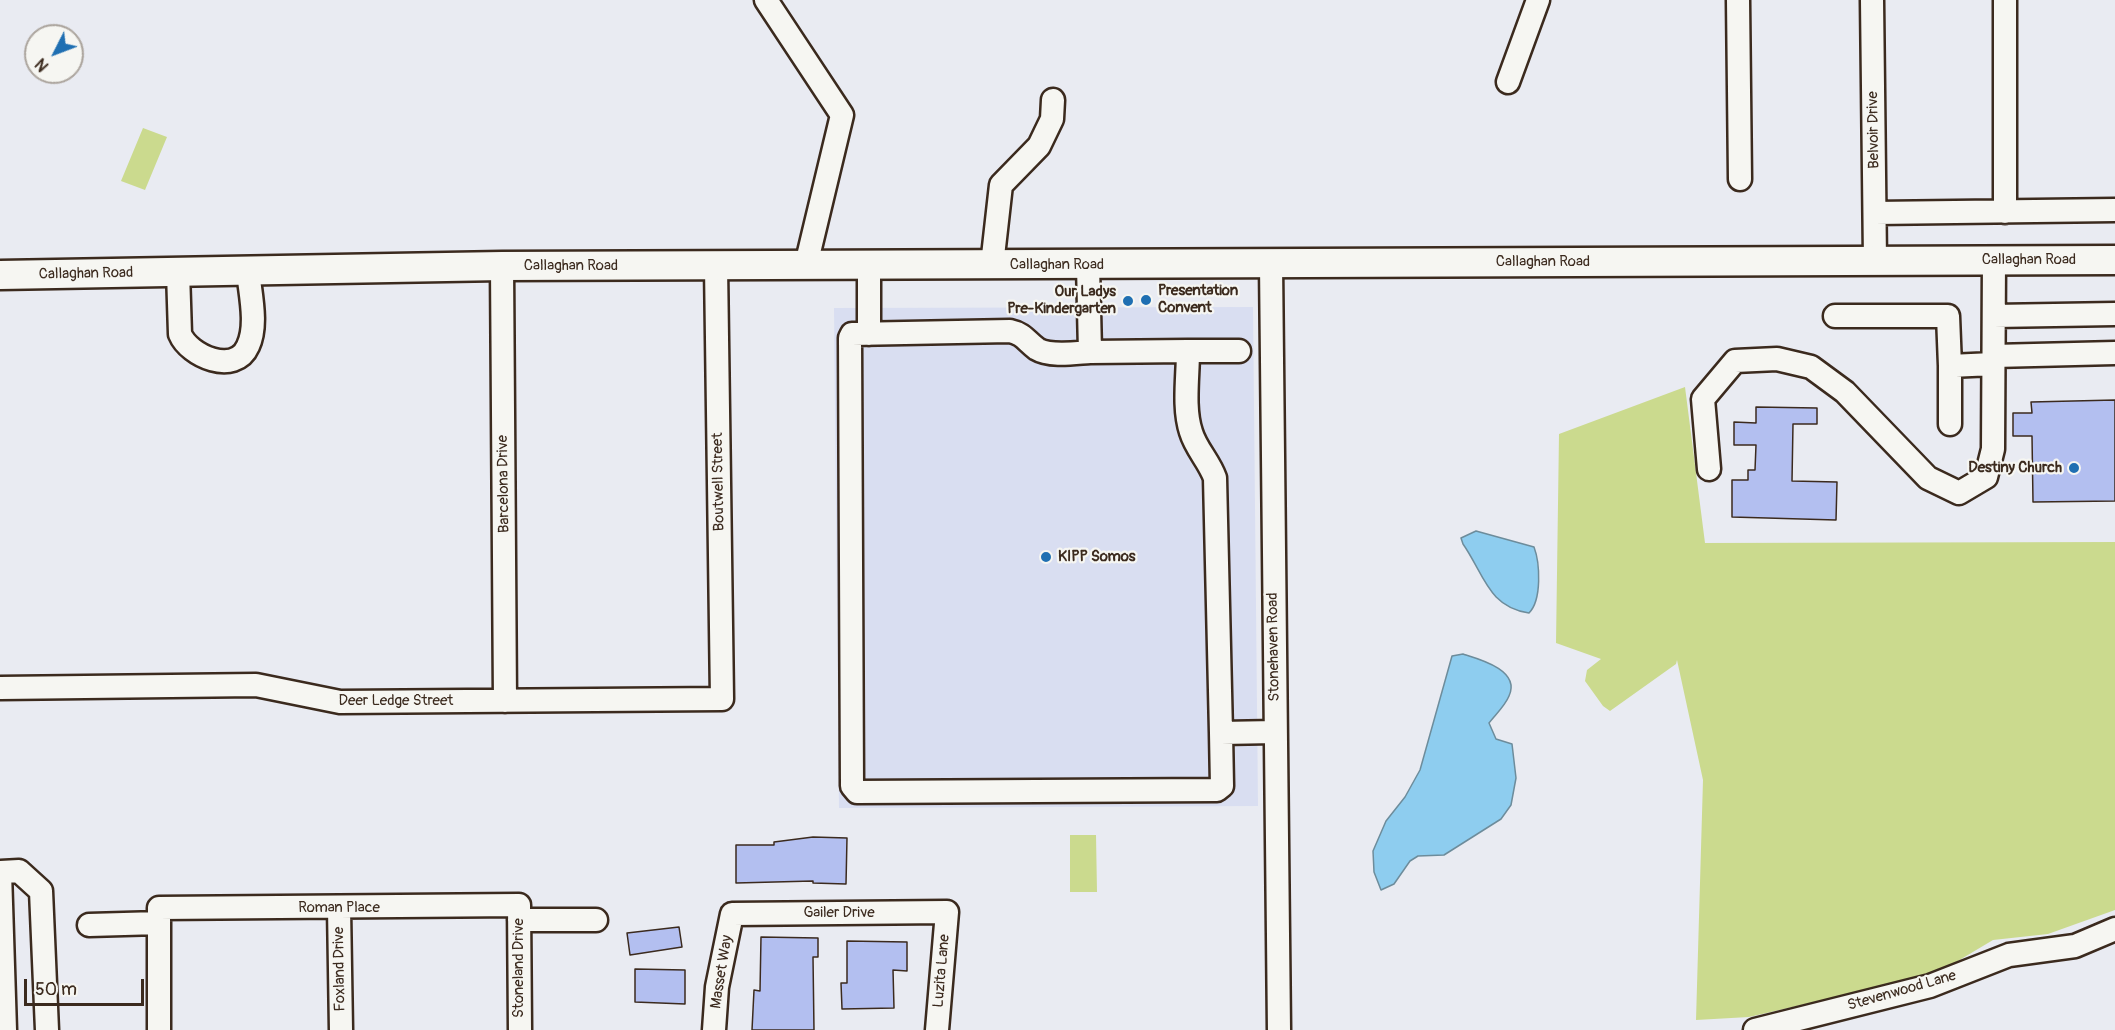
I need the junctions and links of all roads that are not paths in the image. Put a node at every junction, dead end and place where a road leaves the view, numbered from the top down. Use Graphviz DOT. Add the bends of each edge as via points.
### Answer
graph roads {
  1 [pos="766,0"];
  2 [pos="1538,0"];
  3 [pos="1738,0"];
  4 [pos="1872,0"];
  5 [pos="2005,0"];
  6 [pos="1508,82"];
  7 [pos="1053,100"];
  8 [pos="1740,179"];
  9 [pos="2115,210"];
  10 [pos="2006,212"];
  11 [pos="1875,213"];
  12 [pos="1875,260"];
  13 [pos="2115,260"];
  14 [pos="1994,261"];
  15 [pos="1271,264"];
  16 [pos="806,265"];
  17 [pos="869,265"];
  18 [pos="992,265"];
  19 [pos="1088,265"];
  20 [pos="502,266"];
  21 [pos="716,266"];
  22 [pos="248,271"];
  23 [pos="177,272"];
  24 [pos="0,275"];
  25 [pos="2115,314"];
  26 [pos="1835,316"];
  27 [pos="1994,316"];
  28 [pos="869,334"];
  29 [pos="1188,351"];
  30 [pos="1239,351"];
  31 [pos="1090,352"];
  32 [pos="2115,353"];
  33 [pos="1994,360"];
  34 [pos="1950,366"];
  35 [pos="1950,424"];
  36 [pos="1709,469"];
  37 [pos="0,688"];
  38 [pos="722,699"];
  39 [pos="506,701"];
  40 [pos="1275,732"];
  41 [pos="1221,733"];
  42 [pos="1,872"];
  43 [pos="339,908"];
  44 [pos="947,912"];
  45 [pos="519,913"];
  46 [pos="732,914"];
  47 [pos="159,916"];
  48 [pos="596,920"];
  49 [pos="89,925"];
  50 [pos="2115,929"];
  51 [pos="6,1030"];
  52 [pos="47,1030"];
  53 [pos="159,1030"];
  54 [pos="341,1030"];
  55 [pos="519,1030"];
  56 [pos="714,1030"];
  57 [pos="938,1030"];
  58 [pos="1279,1030"];
  59 [pos="1755,1030"];
  1 -- 16 [label="street" via="842,115"];
  2 -- 6 [label="street"];
  3 -- 8 [label="street"];
  4 -- 11 [label="street, Belvoir Drive"];
  5 -- 10 [label="street"];
  7 -- 18 [label="street" via="1052,119 1039,146 1001,185"];
  9 -- 10 [label="street"];
  10 -- 11 [label="street"];
  11 -- 12 [label="street, Belvoir Drive"];
  12 -- 14 [label="main road, Callaghan Road"];
  12 -- 15 [label="main road, Callaghan Road"];
  13 -- 14 [label="main road, Callaghan Road"];
  14 -- 27 [label="street"];
  15 -- 19 [label="main road, Callaghan Road"];
  15 -- 40 [label="street, Stonehaven Road"];
  16 -- 17 [label="main road, Callaghan Road"];
  16 -- 21 [label="main road, Callaghan Road"];
  17 -- 18 [label="main road, Callaghan Road"];
  17 -- 28 [label="street"];
  18 -- 19 [label="main road, Callaghan Road"];
  19 -- 31 [label="street"];
  20 -- 21 [label="main road, Callaghan Road"];
  20 -- 22 [label="main road, Callaghan Road"];
  20 -- 39 [label="street, Barcelona Drive"];
  21 -- 38 [label="street, Boutwell Street"];
  22 -- 23 [label="main road, Callaghan Road"];
  22 -- 23 [label="street" via="252,313 248,346 241,356 227,361 200,355 184,344 180,334"];
  23 -- 24 [label="main road, Callaghan Road"];
  25 -- 27 [label="street"];
  26 -- 34 [label="street" via="1948,316"];
  27 -- 33 [label="street"];
  28 -- 31 [label="street" via="1010,331 1022,333 1038,350"];
  28 -- 41 [label="street" via="852,334 850,338 852,786 857,792 1217,790 1222,786"];
  29 -- 30 [label="street"];
  29 -- 31 [label="street"];
  29 -- 41 [label="street" via="1187,417 1191,434 1210,462 1215,478"];
  32 -- 33 [label="street"];
  33 -- 34 [label="street"];
  33 -- 36 [label="street" via="1993,449 1986,477 1959,493 1928,478 1845,392 1811,367 1777,359 1735,361 1703,399"];
  34 -- 35 [label="street"];
  37 -- 39 [label="street, Deer Ledge Street" via="256,685 340,702"];
  38 -- 39 [label="street, Deer Ledge Street"];
  40 -- 41 [label="street"];
  40 -- 58 [label="street, Stonehaven Road"];
  42 -- 51 [label="street"];
  42 -- 52 [label="street" via="19,871 41,891"];
  43 -- 45 [label="street, Roman Place"];
  43 -- 47 [label="street, Roman Place"];
  43 -- 54 [label="street, Foxland Drive"];
  44 -- 46 [label="street, Gailer Drive"];
  44 -- 57 [label="street, Luzita Lane"];
  45 -- 48 [label="street, Roman Place"];
  45 -- 55 [label="street, Stoneland Drive"];
  46 -- 56 [label="street, Masset Way" via="717,987"];
  47 -- 49 [label="street, Roman Place"];
  47 -- 53 [label="street"];
  50 -- 59 [label="street, Stevenwood Lane" via="2075,946 2009,955 1930,986"];
}
